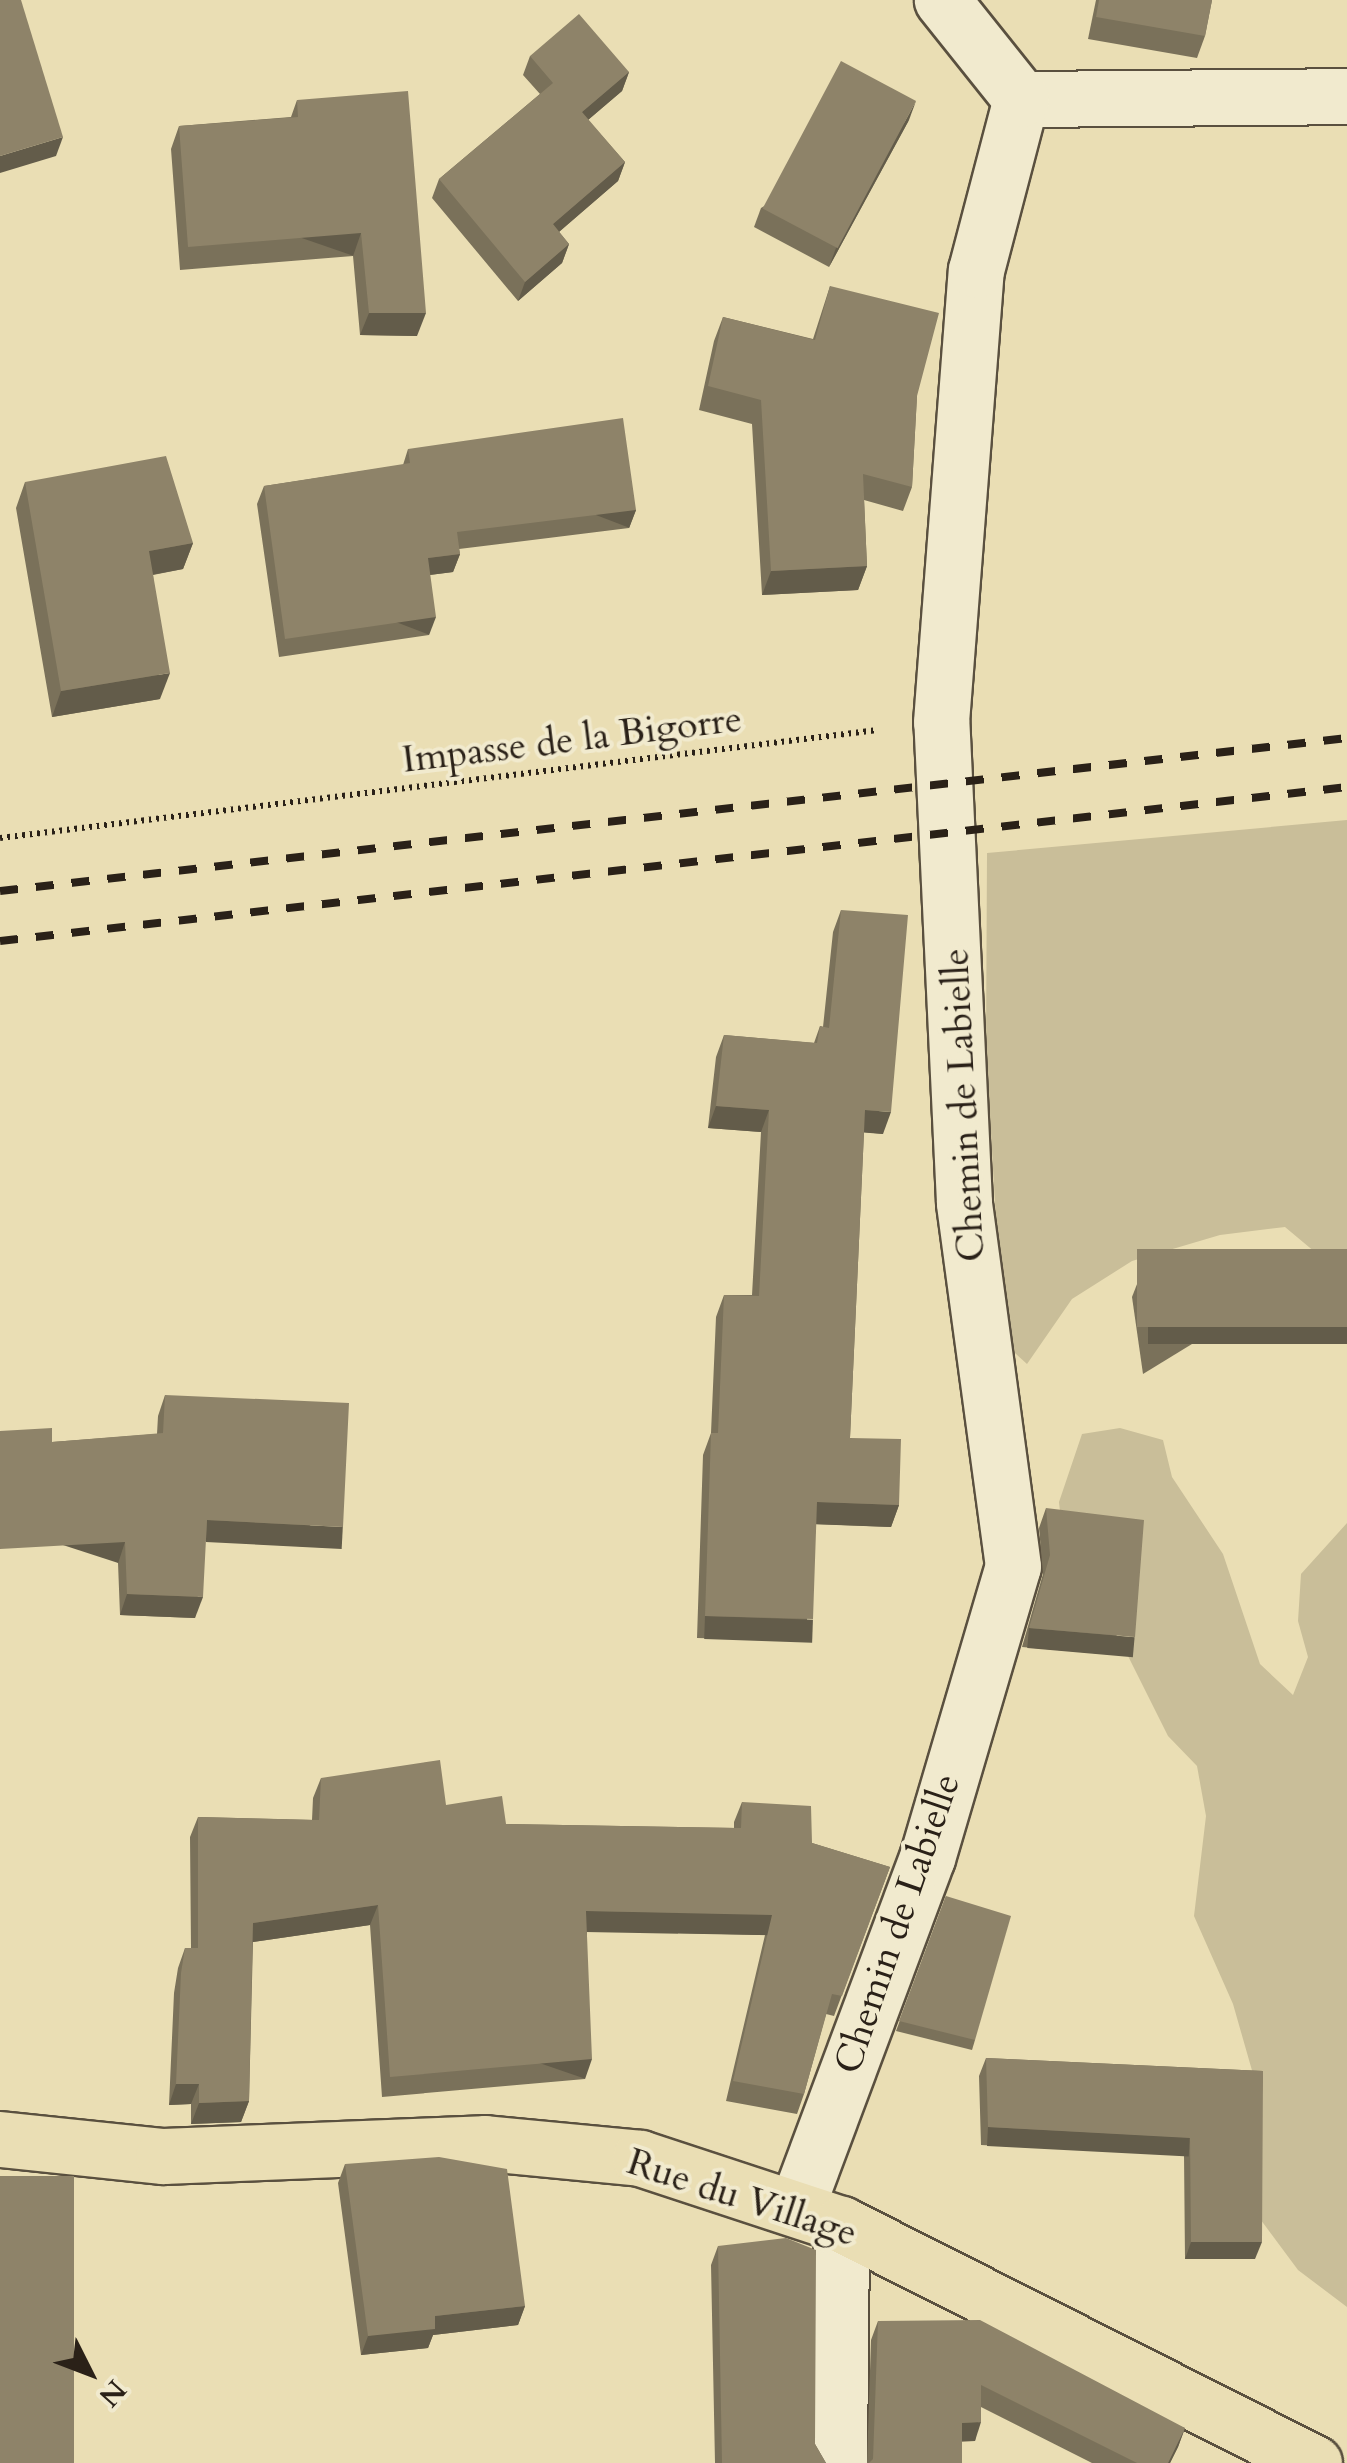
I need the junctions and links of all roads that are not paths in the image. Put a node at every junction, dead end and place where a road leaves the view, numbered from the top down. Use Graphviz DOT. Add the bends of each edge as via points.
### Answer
graph roads {
  1 [pos="942,0"];
  2 [pos="1347,96"];
  3 [pos="1021,99"];
  4 [pos="0,2139"];
  5 [pos="818,2216"];
  6 [pos="838,2463"];
  7 [pos="1314,2463"];
  1 -- 3 [label="street"];
  2 -- 3 [label="street"];
  3 -- 5 [label="street, Chemin de Labielle" via="976,270 941,722 964,1202 1013,1566"];
  4 -- 5 [label="main road, Rue du Village" via="163,2156 484,2142 640,2158"];
  5 -- 6 [label="street, Chemin de Labielle"];
  5 -- 7 [label="main road, Rue du Village"];
}
